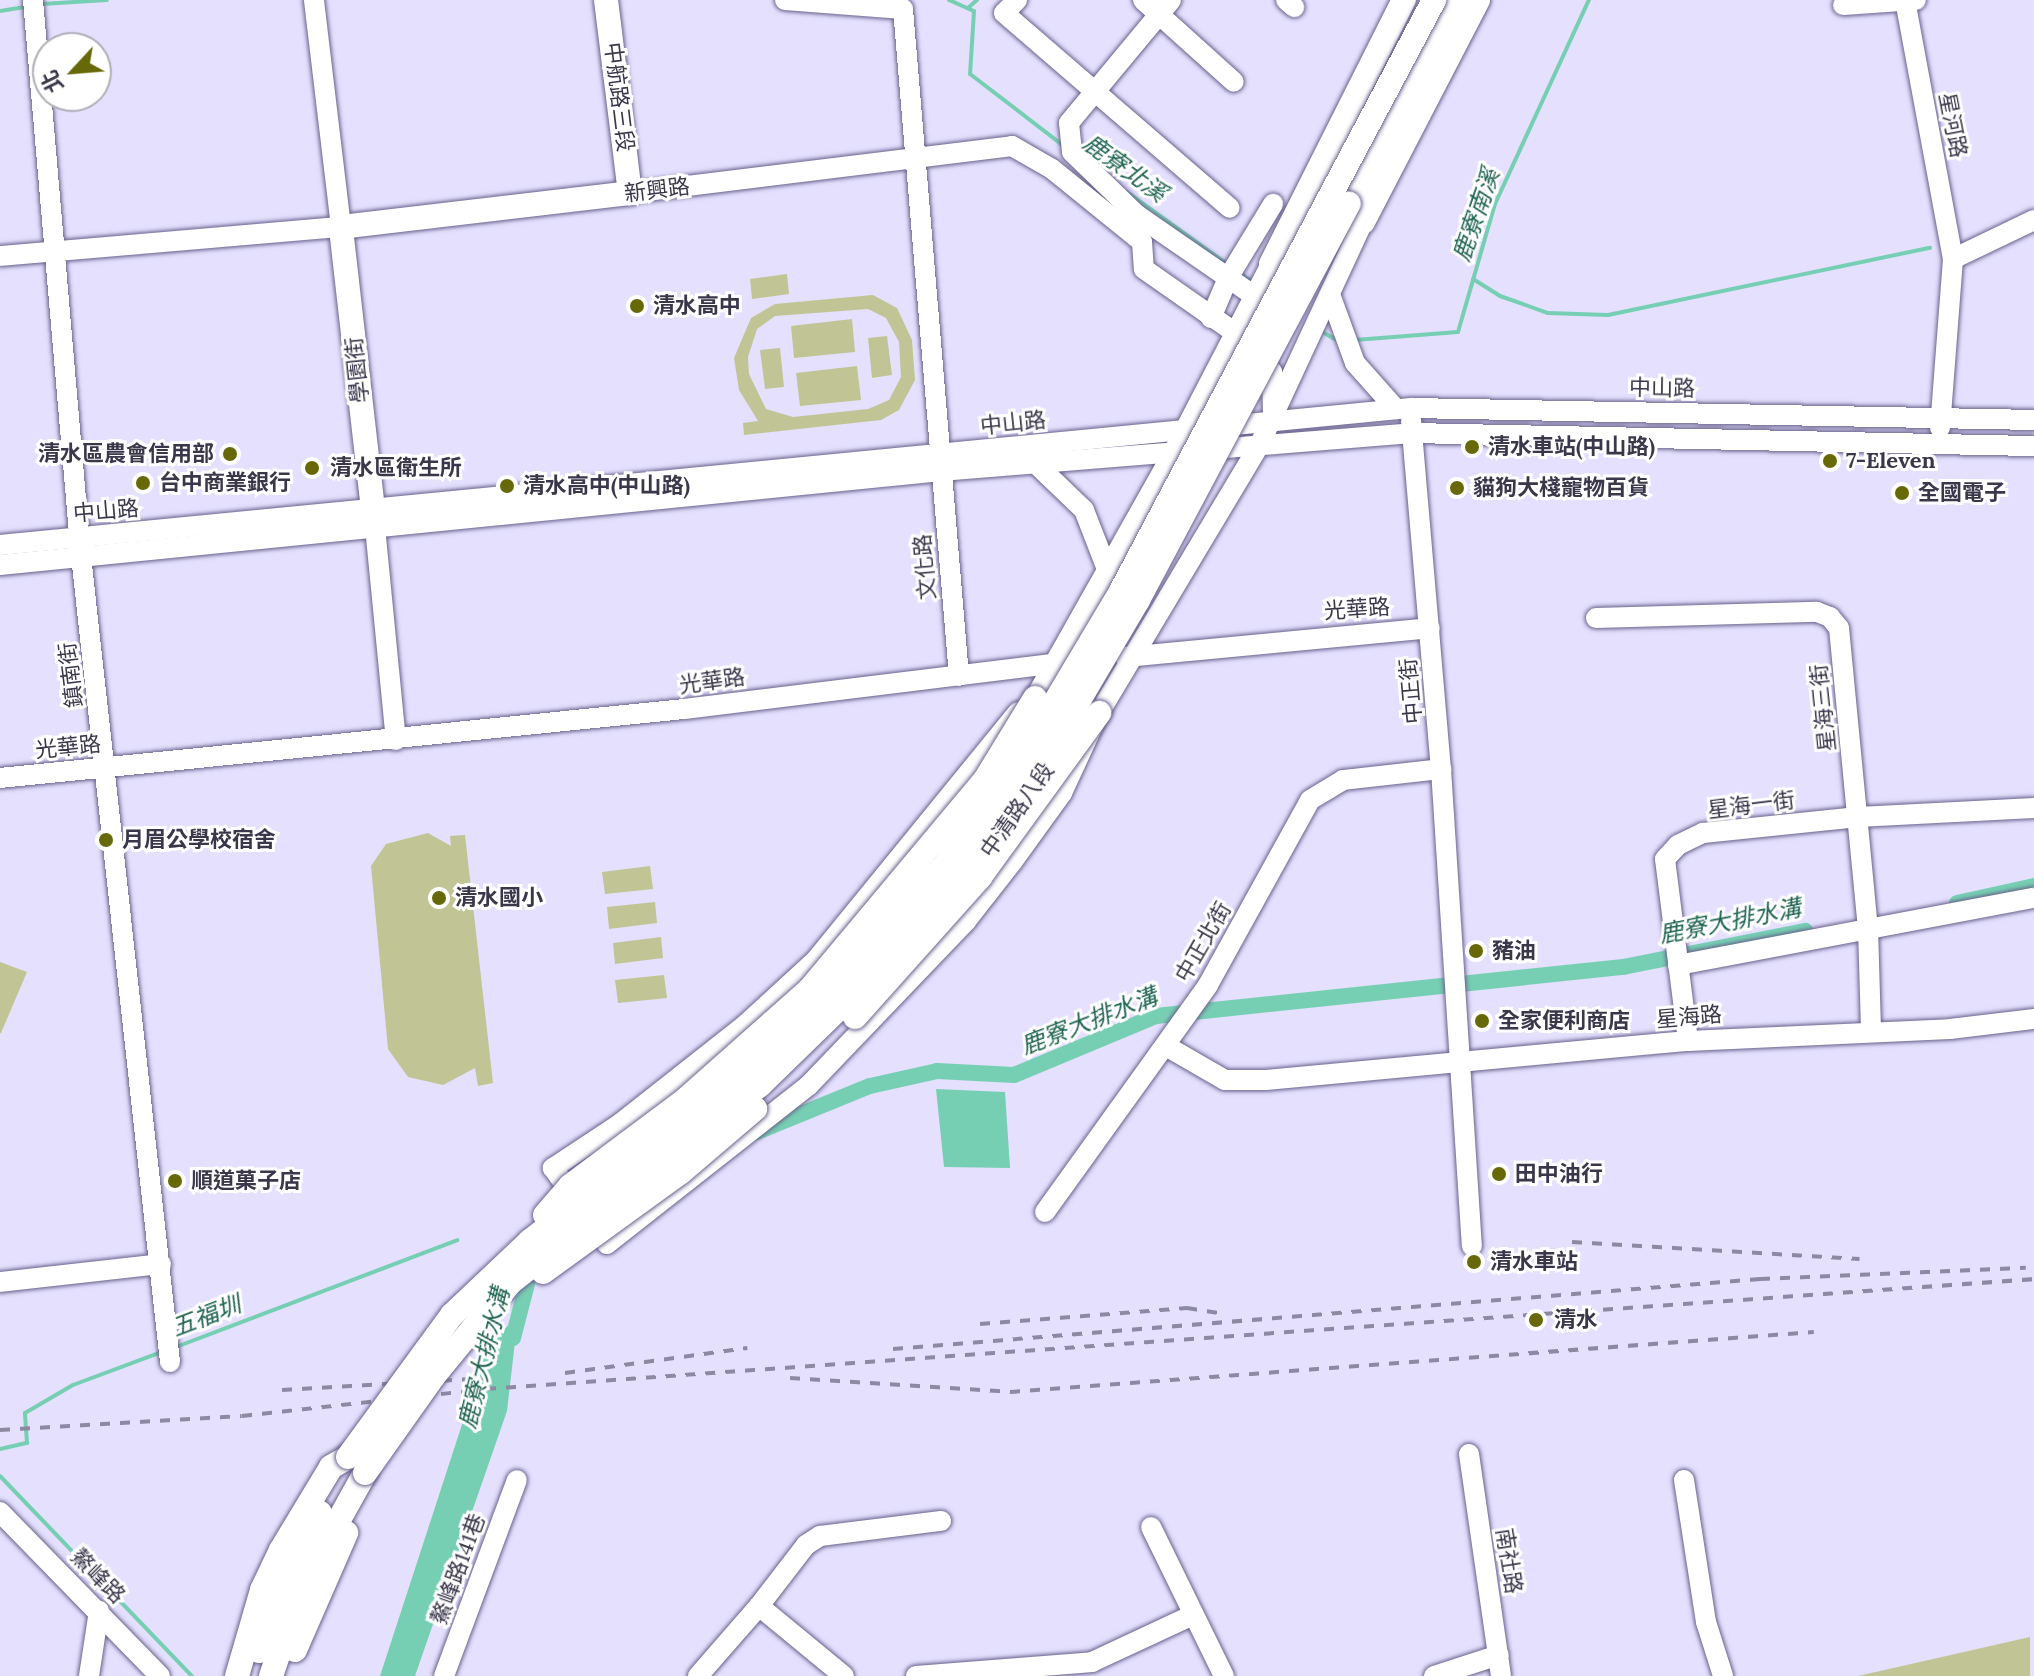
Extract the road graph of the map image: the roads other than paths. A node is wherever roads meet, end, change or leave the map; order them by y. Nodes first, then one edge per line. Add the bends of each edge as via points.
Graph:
1 (314, 0) edge
2 (606, 0) edge
3 (785, 0) edge
4 (1017, 0) edge
5 (1404, 0) edge
6 (1434, 0) edge
7 (1455, 0) edge
8 (1478, 0) edge
9 (1909, 1) edge
10 (1158, 5) edge
11 (1843, 5) dead end
12 (34, 8) edge
13 (1234, 82) dead end
14 (1093, 92) junction
15 (913, 159) junction
16 (630, 193) junction
17 (1273, 204) dead end
18 (1230, 208) dead end
19 (2034, 220) edge
20 (1363, 222) joint
21 (341, 227) junction
22 (56, 249) junction
23 (0, 256) edge
24 (1953, 259) junction
25 (1271, 264) joint
26 (1228, 278) junction
27 (1253, 295) junction
28 (1331, 297) junction
29 (1211, 318) junction
30 (1236, 336) junction
31 (1404, 409) junction
32 (1939, 418) junction
33 (1273, 420) junction
34 (2034, 420) edge
35 (1185, 427) junction
36 (1411, 433) junction
37 (1942, 444) junction
38 (1259, 446) junction
39 (2034, 446) edge
40 (1174, 451) junction
41 (943, 462) junction
42 (1034, 462) junction
43 (374, 516) junction
44 (0, 545) edge
45 (81, 546) junction
46 (0, 565) edge
47 (1108, 572) junction
48 (1596, 618) dead end
49 (1430, 628) junction
50 (1134, 656) junction
51 (1052, 662) junction
52 (959, 676) junction
53 (1036, 697) junction
54 (1099, 713) junction
55 (396, 740) junction
56 (106, 767) junction
57 (1441, 769) junction
58 (0, 778) edge
59 (2034, 808) edge
60 (1858, 817) junction
61 (2034, 898) edge
62 (1868, 928) junction
63 (1678, 965) junction
64 (2034, 1019) edge
65 (1871, 1031) junction
66 (1688, 1041) junction
67 (1166, 1046) junction
68 (1461, 1065) junction
69 (1045, 1212) dead end
70 (1472, 1246) dead end
71 (161, 1264) junction
72 (502, 1266) junction
73 (0, 1282) edge
74 (497, 1300) junction
75 (169, 1354) dead end
76 (1469, 1454) dead end
77 (356, 1465) junction
78 (517, 1480) dead end
79 (1684, 1480) dead end
80 (0, 1512) edge
81 (941, 1521) dead end
82 (1151, 1527) dead end
83 (759, 1606) junction
84 (99, 1611) junction
85 (1193, 1615) junction
86 (1500, 1666) edge
87 (89, 1676) edge
88 (160, 1676) edge
89 (237, 1676) edge
90 (250, 1676) edge
91 (271, 1676) edge
92 (287, 1676) edge
93 (444, 1676) edge
94 (698, 1676) edge
95 (844, 1676) edge
96 (916, 1676) edge
97 (1224, 1676) edge
98 (1434, 1676) edge
99 (1723, 1676) edge

1 - 21 street, 學園街
2 - 16 main road, 中航路三段
3 - 15 street, 文化路 via 903,9
4 - 14 street via 1004,13
5 - 25 main road
6 - 72 main road, bridge via 1121,591 1046,717 945,865 822,1002 728,1086
7 - 74 main road, bridge via 1138,600 1068,719 957,878 876,972 760,1085 573,1229
8 - 20 main road
9 - 11 street
9 - 24 street, 星河路
10 - 13 street
10 - 14 street
12 - 22 street, 鎮南街
14 - 18 street
14 - 26 street via 1069,123 1072,152 1137,215
15 - 16 street, 新興路
15 - 29 street, 新興路 via 1012,146 1052,169 1142,242 1144,269
15 - 41 street, 文化路
16 - 21 main road, 新興路
17 - 26 street
19 - 24 street
20 - 28 street, 中清路八段
21 - 22 street, 新興路
21 - 43 main road, 學園街
22 - 23 street, 新興路
22 - 45 street, 鎮南街
24 - 32 street, 星河路
25 - 27 street
26 - 27 street
26 - 29 street
27 - 30 street
28 - 31 street via 1355,363
28 - 33 street, 中清路八段
29 - 30 street, 新興路
30 - 33 street, 新興路 via 1272,372
30 - 35 street
31 - 32 street, 中山路
31 - 33 street, 中山路
31 - 36 street, 中正街
32 - 34 street, 中山路
32 - 37 street, 星河路
33 - 35 street, 中山路
33 - 38 street, 中清路八段
35 - 40 street
35 - 41 street, 中山路
36 - 37 street, 中山路
36 - 38 street, 中山路
36 - 49 street, 中正街
37 - 39 street, 中山路
38 - 40 street, 中山路
38 - 50 street, 中清路八段
40 - 42 street, 中山路
40 - 47 street
41 - 42 street, 中山路
41 - 43 street, 中山路
41 - 52 street, 文化路
42 - 47 street via 1084,510
43 - 45 street, 中山路 via 294,520
43 - 55 street, 學園街
44 - 45 street, 中山路
45 - 46 street, 中山路
45 - 56 street, 鎮南街
47 - 51 street
48 - 60 street, 星海三街 via 1817,612 1830,617 1839,628
49 - 50 street, 光華路
49 - 57 street, 中正街
50 - 51 street, 光華路
50 - 54 street, 中清路八段
51 - 52 street, 光華路
51 - 53 street
52 - 55 street, 光華路
53 - 54 street, 中清路八段 via 1013,716 816,960 621,1123 553,1168 607,1244 791,1100 869,1027 1013,861 1062,793
53 - 72 main road, bridge via 985,780 810,989 685,1100 570,1186
54 - 74 main road, bridge via 980,877 851,1021 680,1173
55 - 56 street, 光華路
56 - 58 street, 光華路
56 - 71 street, 鎮南街
57 - 67 street, 中正北街 via 1343,780 1310,800 1208,985
57 - 68 street, 中正街
59 - 60 street, 星海一街
60 - 62 street, 星海三街
60 - 63 street, 星海一街 via 1703,833 1678,845 1665,859
61 - 62 street
62 - 63 street
62 - 65 street, 星海三街
63 - 66 street, 星海一街
64 - 65 street, 星海路
65 - 66 street, 星海路
66 - 68 street, 星海路
67 - 68 street, 星海路 via 1225,1080
67 - 69 street, 中正北街
68 - 70 street, 中正街
71 - 73 street
71 - 75 street, 鎮南街
72 - 77 main road, bridge via 413,1363
74 - 77 main road, bridge
76 - 86 street, 南社路
77 - 89 main road via 331,1467 281,1550 262,1590
77 - 90 main road via 291,1569
77 - 91 main road via 301,1588
77 - 92 main road via 343,1543
78 - 93 street, 鰲峰路141巷
79 - 99 street via 1706,1622
80 - 84 street, 鰲峰路
81 - 83 street via 820,1536 806,1545
82 - 85 street
83 - 94 street
83 - 95 street
84 - 87 street
84 - 88 street, 鰲峰路
85 - 96 street via 1092,1662
85 - 97 street
86 - 98 street

